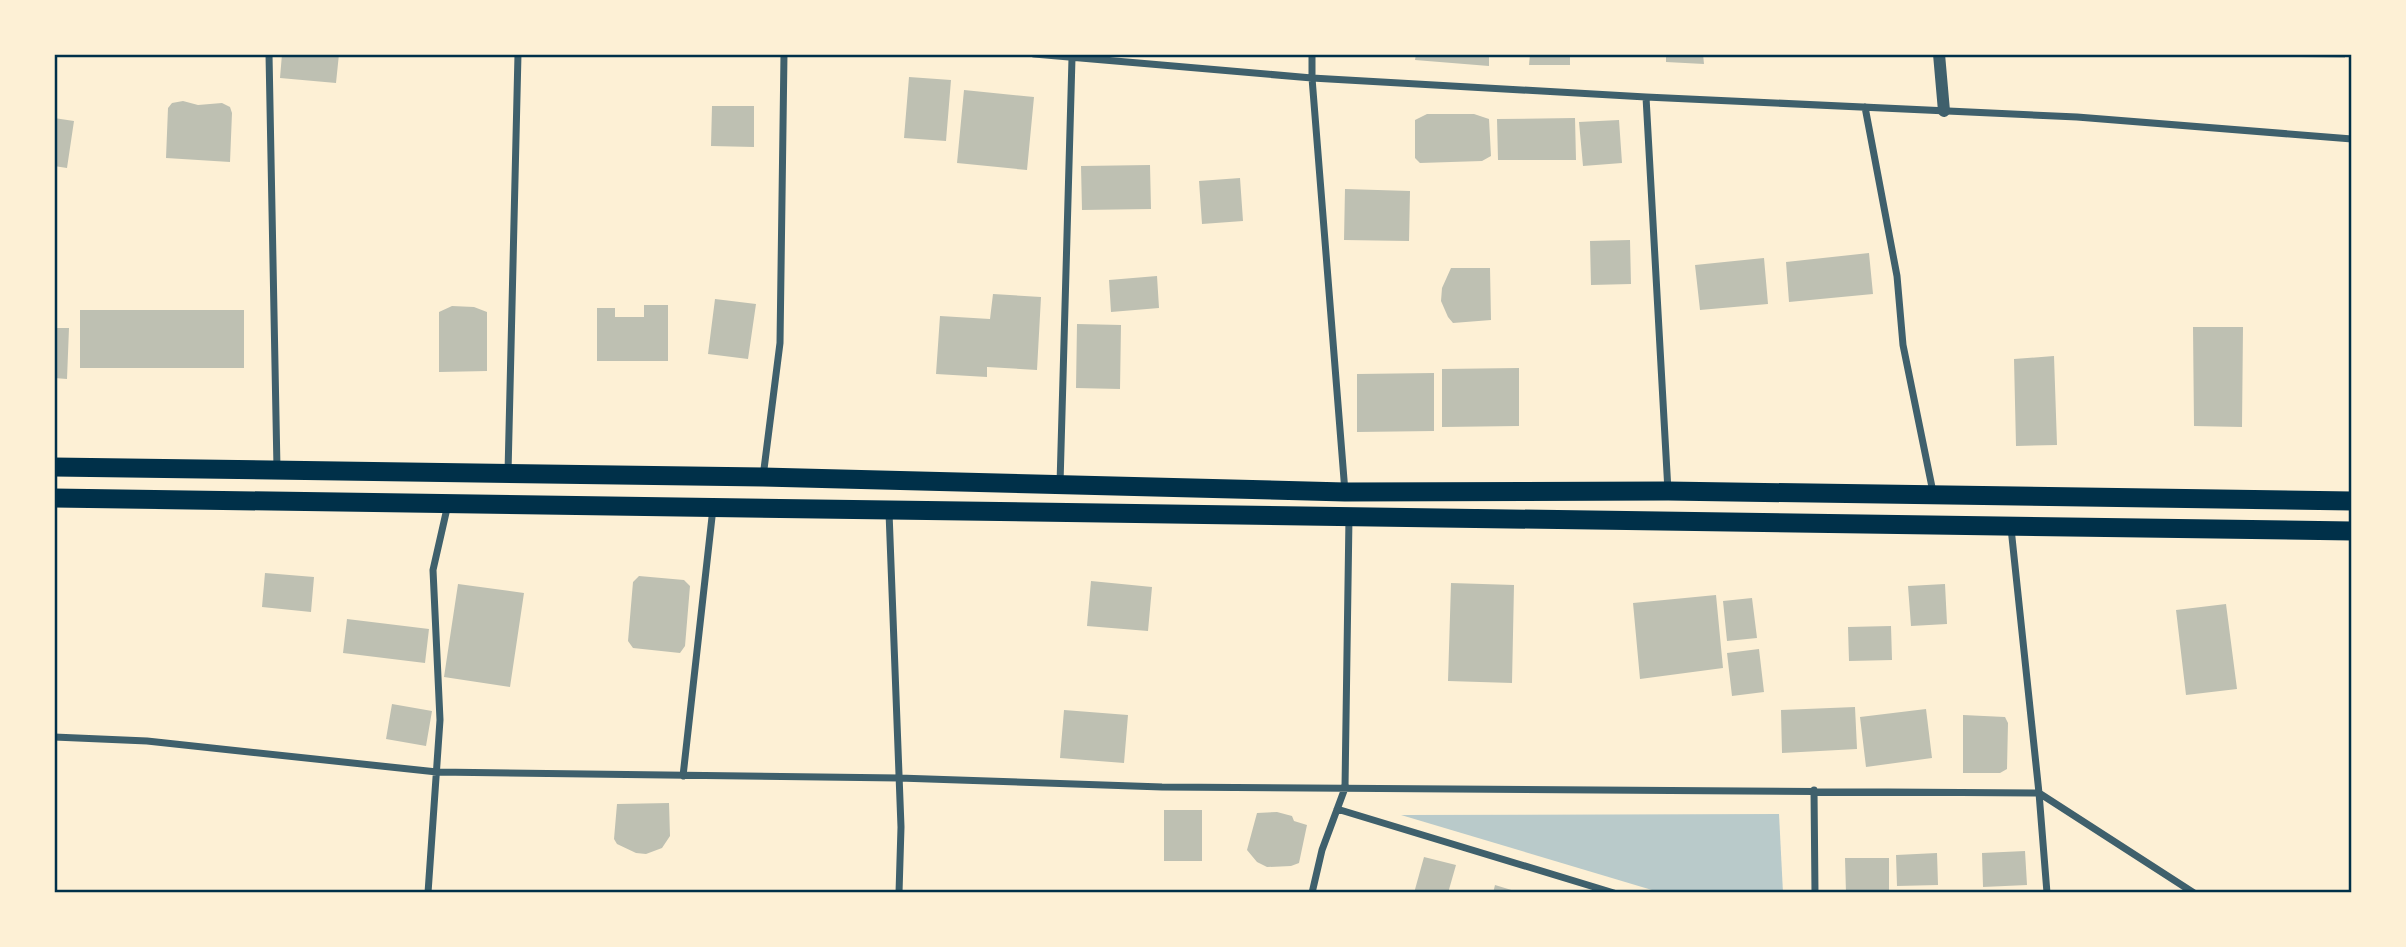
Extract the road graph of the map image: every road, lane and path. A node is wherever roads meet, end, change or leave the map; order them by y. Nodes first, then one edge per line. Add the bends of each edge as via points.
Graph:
1 (269, 54) edge
2 (518, 54) edge
3 (784, 54) edge
4 (1034, 54) edge
5 (1312, 54) edge
6 (1939, 54) edge
7 (1072, 58) junction
8 (1312, 78) junction
9 (1646, 97) junction
10 (1865, 107) junction
11 (1944, 111) junction
12 (2352, 139) edge
13 (54, 467) edge
14 (277, 470) junction
15 (508, 473) junction
16 (763, 477) junction
17 (1060, 484) junction
18 (1668, 491) junction
19 (1345, 492) junction
20 (1933, 495) junction
21 (54, 498) edge
22 (2352, 501) edge
23 (448, 504) junction
24 (713, 507) junction
25 (889, 510) junction
26 (1349, 516) junction
27 (2011, 526) junction
28 (2352, 531) edge
29 (54, 737) edge
30 (436, 772) junction
31 (683, 776) junction
32 (899, 778) junction
33 (1345, 788) junction
34 (1814, 790) junction
35 (2039, 793) junction
36 (1337, 809) junction
37 (428, 893) edge
38 (899, 893) edge
39 (1312, 893) edge
40 (1614, 893) edge
41 (1815, 893) edge
42 (2047, 893) edge
43 (2194, 893) edge

1 - 14 street
2 - 15 street
3 - 16 street via 780,343
4 - 7 street
5 - 8 street
6 - 11 street
7 - 8 street
7 - 17 street
8 - 9 street
8 - 19 street
9 - 10 street
9 - 18 street
10 - 11 street
10 - 20 street via 1897,276 1903,345
11 - 12 street
13 - 14 highway
14 - 15 highway
15 - 16 highway
16 - 17 highway
17 - 19 highway
18 - 19 highway
18 - 20 highway
20 - 22 highway
21 - 23 highway
23 - 24 highway
23 - 30 street via 433,570 440,720
24 - 25 highway
24 - 31 street
25 - 26 highway
25 - 32 street
26 - 27 highway
26 - 33 street
27 - 28 highway
27 - 35 street
29 - 30 street via 147,741
30 - 31 street
30 - 37 street
31 - 32 street
32 - 33 street
32 - 38 street
33 - 34 street
33 - 36 street
34 - 35 street
34 - 41 street
35 - 42 street
35 - 43 street
36 - 39 street
36 - 40 street

